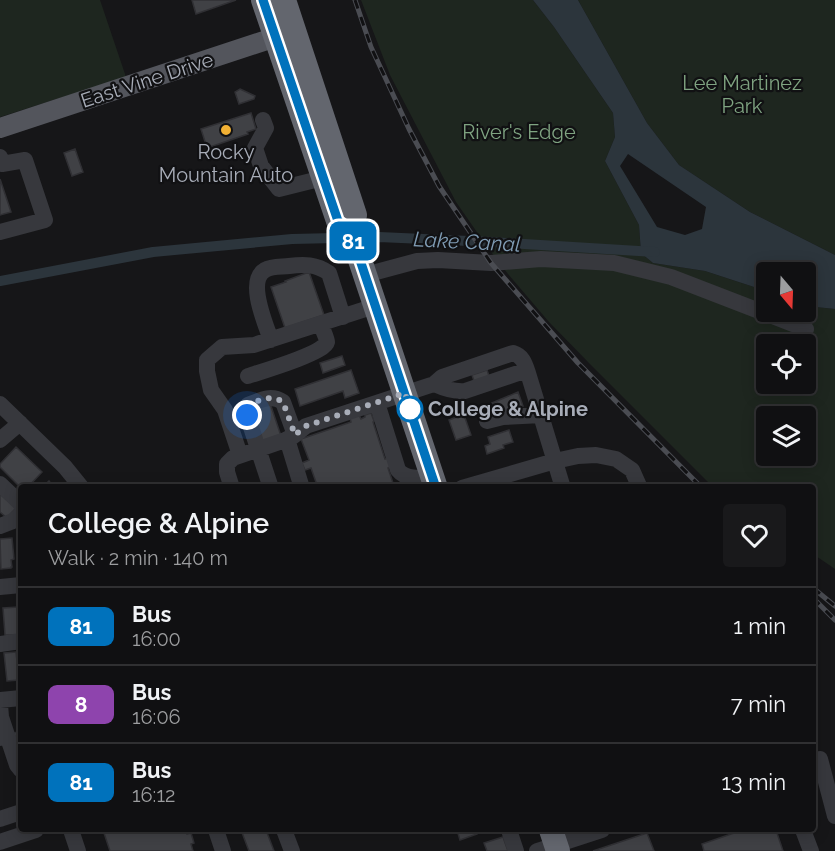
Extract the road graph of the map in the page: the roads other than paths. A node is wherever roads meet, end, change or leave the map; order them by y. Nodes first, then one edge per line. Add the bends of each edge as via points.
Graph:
1 (263, 0) edge
2 (284, 0) edge
3 (285, 34) junction
4 (263, 120) dead end
5 (0, 128) edge
6 (0, 157) edge
7 (323, 178) junction
8 (0, 232) edge
9 (353, 239) junction
10 (365, 275) junction
11 (375, 306) junction
12 (343, 317) junction
13 (321, 324) junction
14 (806, 329) dead end
15 (271, 340) junction
16 (248, 376) dead end
17 (405, 393) junction
18 (377, 403) junction
19 (0, 404) edge
20 (542, 415) junction
21 (487, 421) dead end
22 (20, 423) junction
23 (291, 437) junction
24 (0, 440) edge
25 (259, 448) junction
26 (240, 455) junction
27 (555, 461) junction
28 (434, 482) edge
29 (0, 484) edge
30 (79, 484) edge
31 (231, 484) edge
32 (271, 484) edge
33 (302, 484) edge
34 (476, 484) edge
35 (562, 484) edge
36 (638, 484) edge
37 (18, 501) edge
38 (18, 517) edge
39 (0, 526) edge
40 (18, 585) edge
41 (0, 587) edge
42 (18, 642) edge
43 (0, 644) edge
44 (18, 699) edge
45 (0, 702) edge
46 (3, 737) edge
47 (823, 758) edge
48 (18, 766) edge
49 (18, 813) edge
50 (835, 816) edge
51 (0, 819) edge
52 (30, 832) edge
53 (72, 832) edge
54 (217, 832) edge
55 (285, 832) edge
56 (510, 832) edge
57 (595, 832) edge
58 (804, 832) edge
59 (0, 842) edge
60 (550, 844) edge
61 (78, 851) edge
62 (223, 851) edge
63 (292, 851) edge
64 (516, 851) edge
65 (811, 851) edge

1 - 3 highway
2 - 3 highway
3 - 5 main road, East Vine Drive
3 - 7 highway
3 - 9 highway via 355,215
4 - 7 street via 266,128 255,148 261,166 279,189
6 - 8 street via 2,164 25,160 45,220
7 - 9 highway via 338,221
9 - 10 highway
10 - 11 highway
10 - 14 street via 417,261 541,259 614,263 671,277
11 - 12 street
11 - 17 highway
12 - 13 street
12 - 15 street via 329,273 324,269 304,264 268,268 258,283 258,301
13 - 15 street
13 - 16 street via 326,342 317,351
15 - 26 street via 222,347 207,360 211,390 225,410
17 - 18 street
17 - 20 street via 434,384 442,376 513,353 527,370
17 - 28 highway
18 - 23 street via 306,426
18 - 28 street via 398,470 407,477
19 - 22 street
20 - 21 street
20 - 27 street
22 - 24 street
22 - 30 street
23 - 25 street
23 - 25 street via 283,402 265,398 248,405 246,410
23 - 33 street
25 - 26 street
25 - 32 street
26 - 31 street via 227,464
27 - 34 street
27 - 35 street
27 - 36 street via 596,455 616,459 632,470
29 - 37 street
38 - 39 street
40 - 41 street
42 - 43 street
44 - 45 street
45 - 46 street
46 - 48 street
47 - 50 street
49 - 51 street
52 - 59 street
53 - 61 street
54 - 62 street
55 - 63 street
56 - 64 street
57 - 60 street
58 - 65 street

